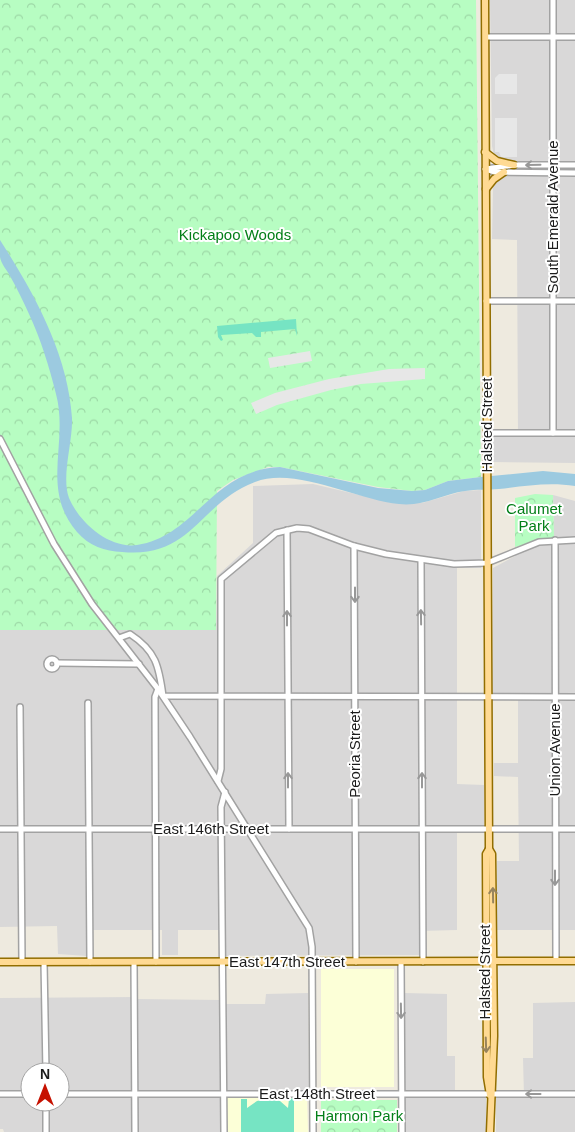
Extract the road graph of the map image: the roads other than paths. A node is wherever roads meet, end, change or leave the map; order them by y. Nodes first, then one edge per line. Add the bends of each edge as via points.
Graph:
1 (485, 0) edge
2 (552, 0) edge
3 (486, 37) junction
4 (553, 37) junction
5 (575, 37) edge
6 (485, 152) junction
7 (514, 165) junction
8 (553, 165) junction
9 (575, 165) edge
10 (486, 169) junction
11 (504, 172) junction
12 (553, 173) junction
13 (575, 173) edge
14 (486, 190) junction
15 (486, 301) junction
16 (553, 302) junction
17 (575, 302) edge
18 (487, 433) junction
19 (553, 433) junction
20 (575, 433) edge
21 (0, 440) edge
22 (287, 530) junction
23 (555, 540) junction
24 (575, 540) edge
25 (354, 546) junction
26 (421, 561) junction
27 (488, 563) junction
28 (119, 638) junction
29 (57, 663) dead end
30 (139, 664) junction
31 (158, 690) junction
32 (163, 696) junction
33 (221, 697) junction
34 (288, 697) junction
35 (355, 697) junction
36 (422, 697) junction
37 (488, 697) junction
38 (555, 697) junction
39 (575, 697) edge
40 (88, 703) dead end
41 (20, 707) dead end
42 (218, 780) junction
43 (226, 792) junction
44 (422, 828) junction
45 (0, 829) edge
46 (21, 829) junction
47 (89, 829) junction
48 (155, 829) junction
49 (221, 829) junction
50 (249, 829) junction
51 (289, 829) junction
52 (355, 829) junction
53 (489, 829) junction
54 (555, 829) junction
55 (575, 829) edge
56 (489, 849) junction
57 (556, 961) junction
58 (575, 961) edge
59 (0, 962) edge
60 (22, 962) junction
61 (44, 962) junction
62 (90, 962) junction
63 (134, 962) junction
64 (156, 962) junction
65 (222, 962) junction
66 (312, 962) junction
67 (356, 962) junction
68 (401, 962) junction
69 (423, 962) junction
70 (485, 962) junction
71 (493, 962) junction
72 (46, 1062) edge
73 (0, 1094) edge
74 (20, 1094) edge
75 (70, 1094) edge
76 (224, 1094) junction
77 (313, 1094) junction
78 (402, 1094) junction
79 (490, 1094) junction
80 (575, 1094) edge
81 (135, 1095) junction
82 (46, 1112) edge
83 (46, 1132) edge
84 (135, 1132) edge
85 (224, 1132) edge
86 (313, 1132) edge
87 (402, 1132) edge
88 (490, 1132) edge

1 - 3 main road, Halsted Street
2 - 4 street, South Emerald Avenue
3 - 4 street
3 - 6 main road, Halsted Street
4 - 5 street
4 - 8 street, South Emerald Avenue
6 - 7 main road via 497,161
6 - 10 main road, Halsted Street
8 -> 7 street
7 - 10 street
8 - 9 street
8 - 12 street, South Emerald Avenue
10 - 11 street
10 - 14 main road, Halsted Street
11 - 12 street
11 - 14 main road
12 - 13 street
12 - 16 street, South Emerald Avenue
14 - 15 main road, Halsted Street
15 - 16 street
15 - 18 main road, Halsted Street
16 - 17 street
16 - 19 street, South Emerald Avenue
18 - 19 street
18 - 27 main road, Halsted Street
19 - 20 street
21 - 28 street via 54,544 92,604
22 - 25 street via 309,529
22 - 33 street via 266,540 220,579
34 -> 22 street
23 - 24 street
23 - 27 street via 539,542
23 - 38 street, Union Avenue
25 - 26 street
25 -> 35 street, Peoria Street
26 - 27 street
36 -> 26 street
27 - 37 main road, Halsted Street
28 - 30 street
28 - 32 street via 130,634 146,644 160,677
29 - 30 street
30 - 31 street
31 - 32 street
31 - 48 street via 155,697
32 - 33 street
32 - 42 street
33 - 34 street
33 - 42 street via 222,769
34 - 35 street
51 -> 34 street
35 - 36 street
35 - 52 street, Peoria Street
36 - 37 street
44 -> 36 street
37 - 38 street
37 - 53 main road, Halsted Street
38 - 39 street
38 - 54 street, Union Avenue
40 - 47 street
41 - 46 street
42 - 43 street
43 - 49 street via 221,807
43 - 50 street
44 - 52 street, East 146th Street
44 - 53 street, East 146th Street
44 - 69 street
45 - 46 street, East 146th Street
46 - 47 street, East 146th Street
46 - 60 street
47 - 48 street, East 146th Street
47 - 62 street
48 - 49 street, East 146th Street
48 - 64 street
49 - 50 street, East 146th Street
49 - 65 street
50 - 51 street, East 146th Street
50 - 66 street via 309,928
51 - 52 street, East 146th Street
52 - 67 street, Peoria Street
53 - 54 street, East 146th Street
53 - 56 main road, Halsted Street
54 - 55 street, East 146th Street
54 -> 57 street, Union Avenue
56 - 70 main road, Halsted Street via 486,858
71 -> 56 main road, Halsted Street via 492,857
57 - 58 main road, East 147th Street
57 - 71 main road, East 147th Street
59 - 60 main road, East 147th Street
60 - 61 main road, East 147th Street
61 - 62 main road, East 147th Street
61 - 72 street
62 - 63 main road, East 147th Street
63 - 64 main road, East 147th Street
63 - 81 street
64 - 65 main road, East 147th Street
65 - 66 main road, East 147th Street
65 - 76 street
66 - 67 main road, East 147th Street
66 - 77 street
67 - 68 main road, East 147th Street
68 - 69 main road, East 147th Street
68 -> 78 street
69 - 70 main road, East 147th Street
70 - 71 main road, East 147th Street
70 -> 79 main road, Halsted Street
71 - 79 main road, Halsted Street via 493,1087
73 - 74 street
75 - 81 street, East 148th Street
76 - 77 street, East 148th Street
76 - 81 street, East 148th Street
76 - 85 street
77 - 78 street, East 148th Street
77 - 86 street
78 - 79 street, East 148th Street
78 - 87 street
80 -> 79 street, East 148th Street
79 - 88 main road, Halsted Street
81 - 84 street
82 - 83 street

